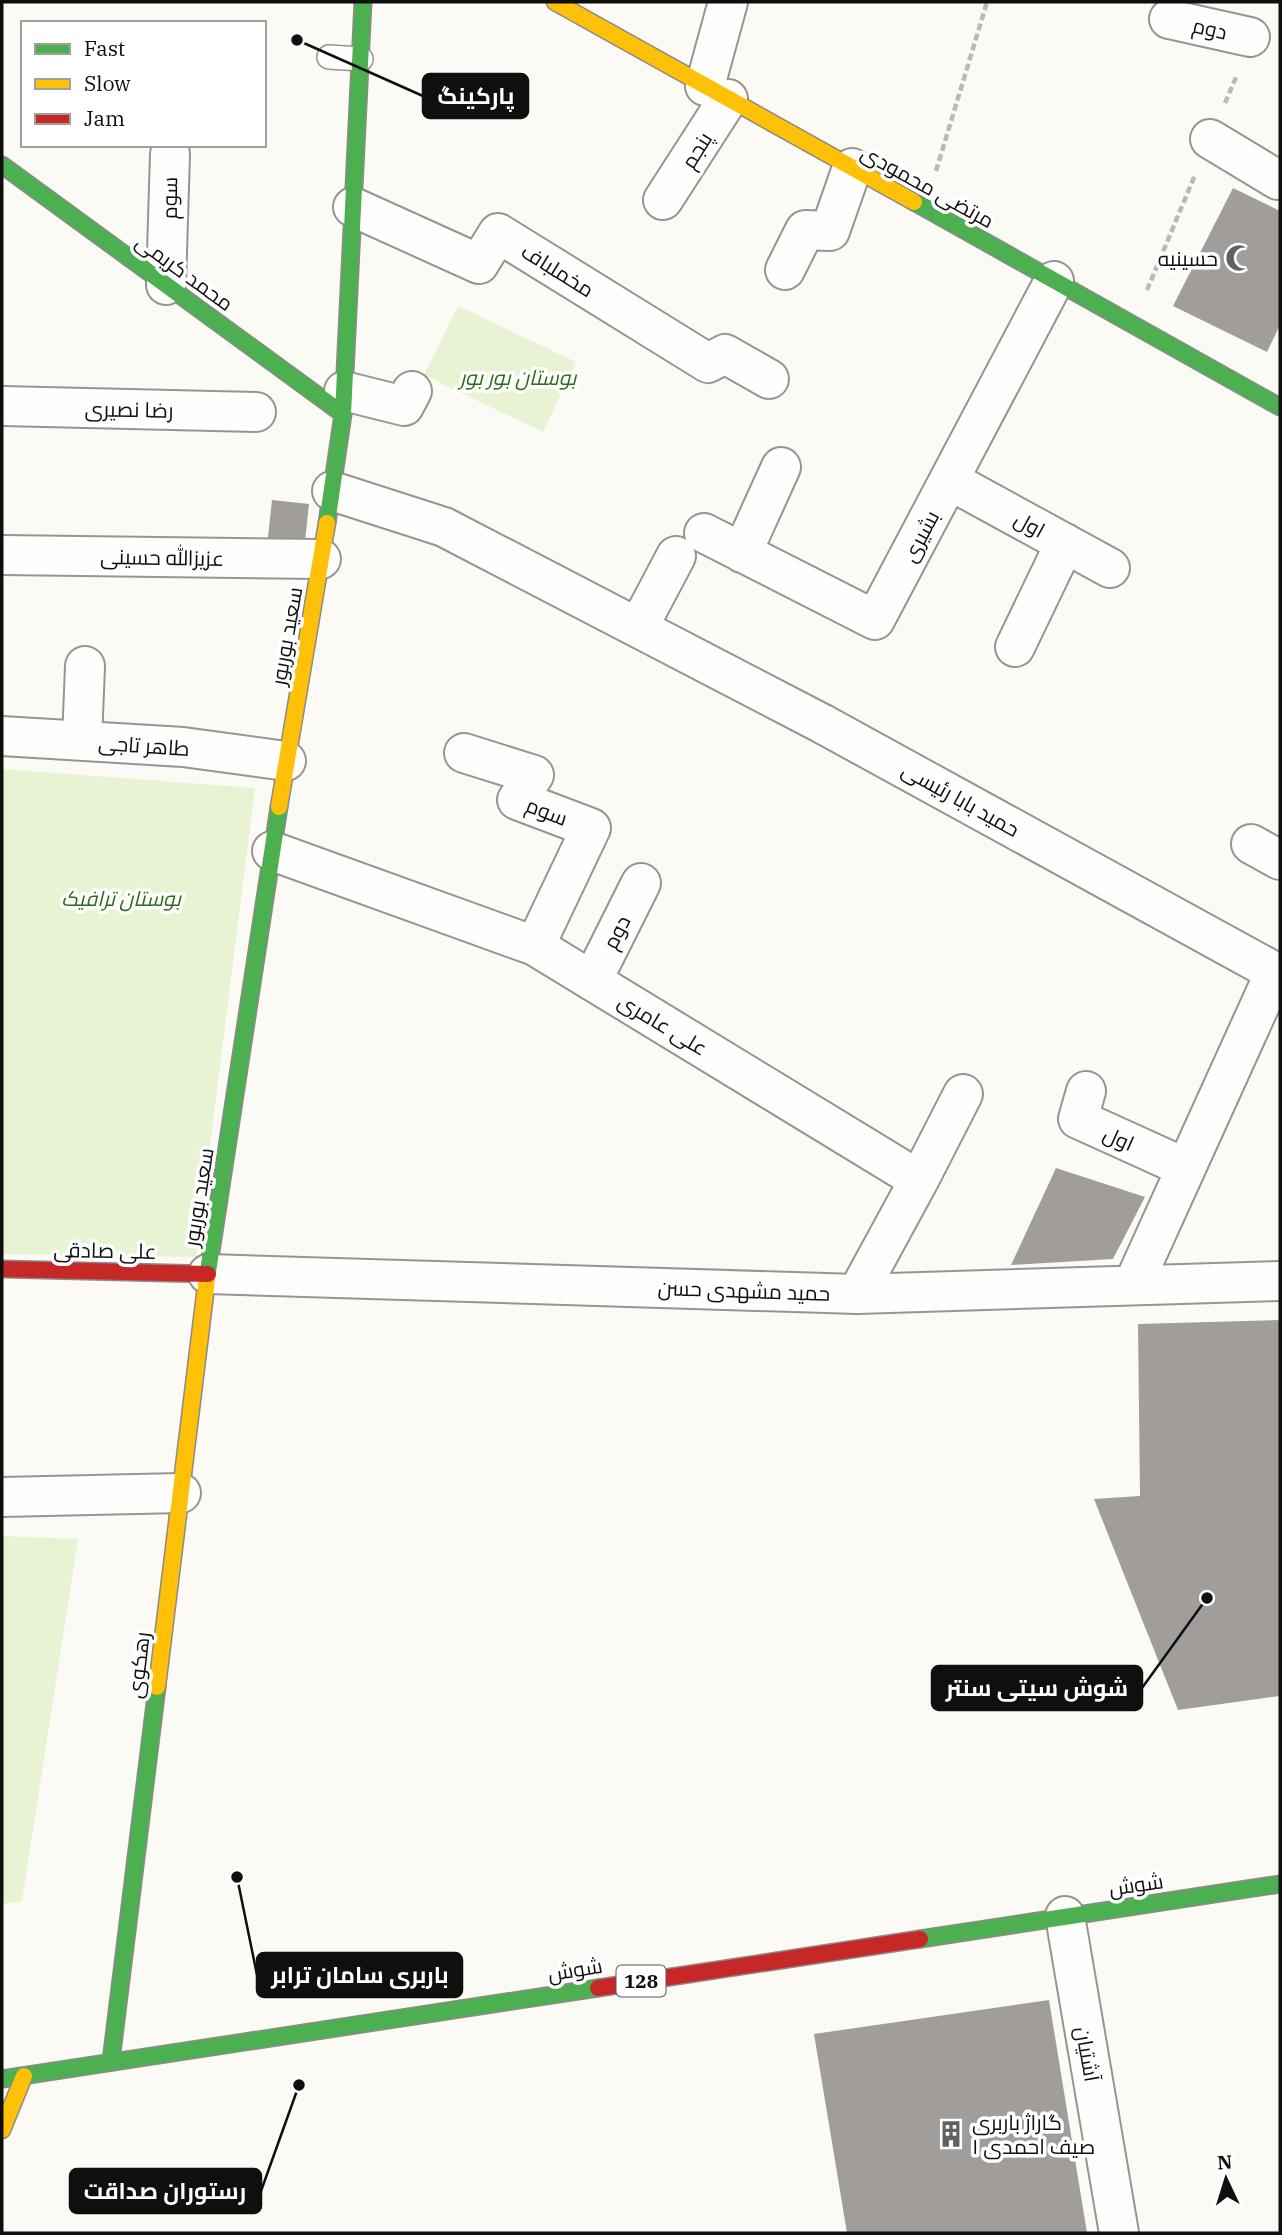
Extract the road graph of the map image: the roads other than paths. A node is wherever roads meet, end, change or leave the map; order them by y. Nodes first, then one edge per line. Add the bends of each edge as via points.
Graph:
1 (363, 2) edge
2 (555, 2) edge
3 (728, 2) edge
4 (1169, 19) dead end
5 (1250, 37) dead end
6 (329, 57) dead end
7 (360, 59) junction
8 (717, 93) junction
9 (1210, 139) dead end
10 (170, 154) dead end
11 (2, 164) edge
12 (852, 168) junction
13 (1278, 180) dead end
14 (663, 200) dead end
15 (353, 208) junction
16 (785, 270) dead end
17 (1054, 281) junction
18 (166, 285) junction
19 (769, 379) dead end
20 (412, 391) dead end
21 (344, 402) junction
22 (2, 407) edge
23 (1280, 407) edge
24 (256, 412) dead end
25 (781, 467) dead end
26 (949, 480) junction
27 (332, 491) junction
28 (1065, 543) junction
29 (742, 552) junction
30 (2, 555) edge
31 (321, 559) junction
32 (1110, 568) dead end
33 (639, 626) junction
34 (1015, 647) dead end
35 (85, 666) dead end
36 (2, 736) edge
37 (82, 741) junction
38 (464, 753) dead end
39 (286, 761) junction
40 (272, 851) junction
41 (641, 883) dead end
42 (535, 946) junction
43 (1277, 965) edge
44 (592, 981) junction
45 (1086, 1091) dead end
46 (963, 1094) dead end
47 (1186, 1168) junction
48 (919, 1180) junction
49 (2, 1269) edge
50 (208, 1274) junction
51 (1280, 1281) edge
52 (1133, 1285) junction
53 (857, 1294) junction
54 (181, 1493) junction
55 (2, 1497) edge
56 (1280, 1885) edge
57 (1065, 1916) junction
58 (111, 2061) junction
59 (24, 2076) junction
60 (2, 2079) edge
61 (2, 2130) edge
62 (1119, 2233) edge

1 - 7 street, سعید بوربور
2 - 8 street, مرتضی محمودی
3 - 8 street, پنجم
4 - 5 street, دوم
6 - 7 lane
7 - 15 street, سعید بوربور
8 - 12 street, مرتضی محمودی
8 - 14 street, پنجم
9 - 13 street
10 - 18 street, سوم
11 - 18 street, محمد کریمی
12 - 16 street via 830,231 806,230
12 - 17 street, مرتضی محمودی
15 - 19 street, مخملباف via 479,264 498,233 708,363 725,354
15 - 21 street, سعید بوربور
17 - 23 street, مرتضی محمودی
17 - 26 street, بشیری
18 - 21 street, محمد کریمی
20 - 21 street via 404,406
21 - 27 street, سعید بوربور
22 - 24 street, رضا نصیری
25 - 29 street
26 - 28 street, اول
26 - 29 street, بشیری via 875,620
27 - 31 street, سعید بوربور
27 - 33 street, حمید بابا رئیسی via 444,527
28 - 32 street, اول
28 - 34 street
29 - 33 street, بشیری via 690,544
30 - 31 street, عزیزالله حسینی
31 - 39 street, سعید بوربور
33 - 43 street, حمید بابا رئیسی
35 - 37 street
36 - 37 street, طاهر تاجی
37 - 39 street, طاهر تاجی via 183,747
38 - 42 street, سوم via 534,775 517,800 591,828
39 - 40 street, سعید بوربور
40 - 42 street, علی عامری
40 - 50 street, سعید بوربور
41 - 44 street, دوم
42 - 44 street, علی عامری
43 - 47 street, حمید بابا رئیسی
44 - 48 street, علی عامری
45 - 47 street, اول via 1078,1119
46 - 48 street
47 - 52 street, حمید بابا رئیسی
48 - 53 street
49 - 50 street, علی صادقی
50 - 53 street, حمید مشهدی حسن
50 - 54 street, رهکوی
51 - 52 street, حمید مشهدی حسن
52 - 53 street, حمید مشهدی حسن
54 - 55 street
54 - 58 street, رهکوی
56 - 57 street, شوش / 128
57 - 58 street, شوش / 128
57 - 62 street, آشتیان
58 - 59 street, شوش / 128
59 - 60 street, شوش / 128
59 - 61 street

